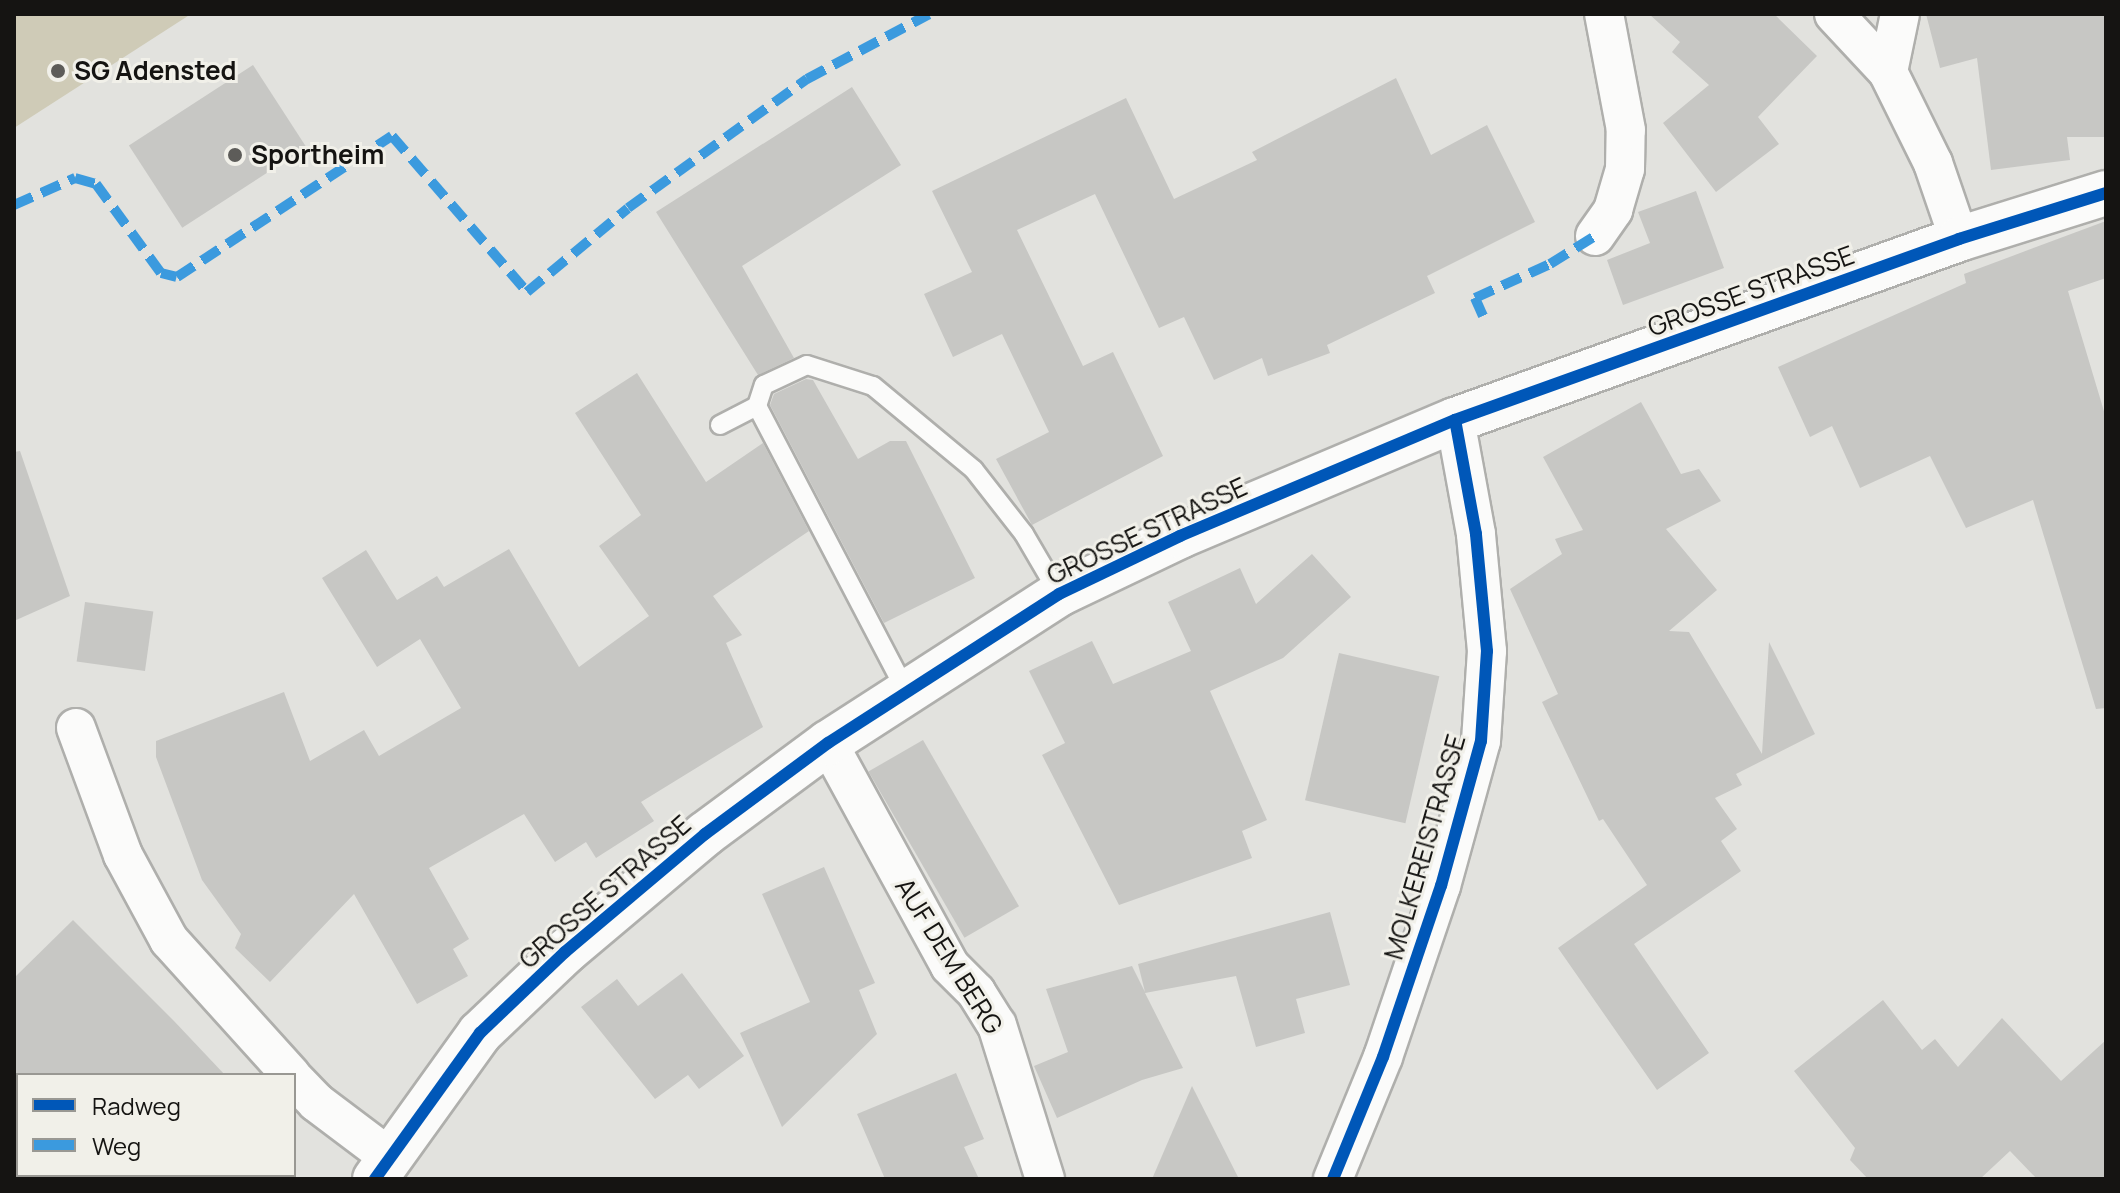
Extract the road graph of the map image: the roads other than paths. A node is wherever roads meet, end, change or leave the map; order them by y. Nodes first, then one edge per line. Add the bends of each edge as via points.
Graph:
1 (1604, 14) edge
2 (1834, 14) edge
3 (1900, 14) edge
4 (1888, 72) junction
5 (2106, 193) edge
6 (1595, 236) dead end
7 (1959, 239) junction
8 (757, 406) junction
9 (1455, 420) junction
10 (720, 425) dead end
11 (1059, 594) junction
12 (906, 691) junction
13 (76, 728) dead end
14 (828, 743) junction
15 (288, 1073) edge
16 (296, 1081) edge
17 (382, 1168) edge
18 (1045, 1179) edge
19 (1333, 1179) edge

1 - 6 street via 1626,130 1625,169 1613,210
2 - 4 street
3 - 4 street
4 - 7 street via 1933,163
5 - 7 main road, GROSSE STRASSE
7 - 9 main road, GROSSE STRASSE
8 - 10 lane
8 - 11 lane via 764,385 807,365 873,386 974,470 1024,534
8 - 12 lane
9 - 11 main road, GROSSE STRASSE via 1180,536
9 - 19 street, MOLKEREISTRASSE via 1476,534 1487,651 1481,741 1437,901
11 - 12 main road, GROSSE STRASSE
12 - 14 main road, GROSSE STRASSE
13 - 15 street via 123,855 169,940
14 - 17 main road, GROSSE STRASSE via 705,834 565,952 480,1033
14 - 18 street, AUF DEM BERG via 950,966 976,992 997,1025
16 - 17 street

